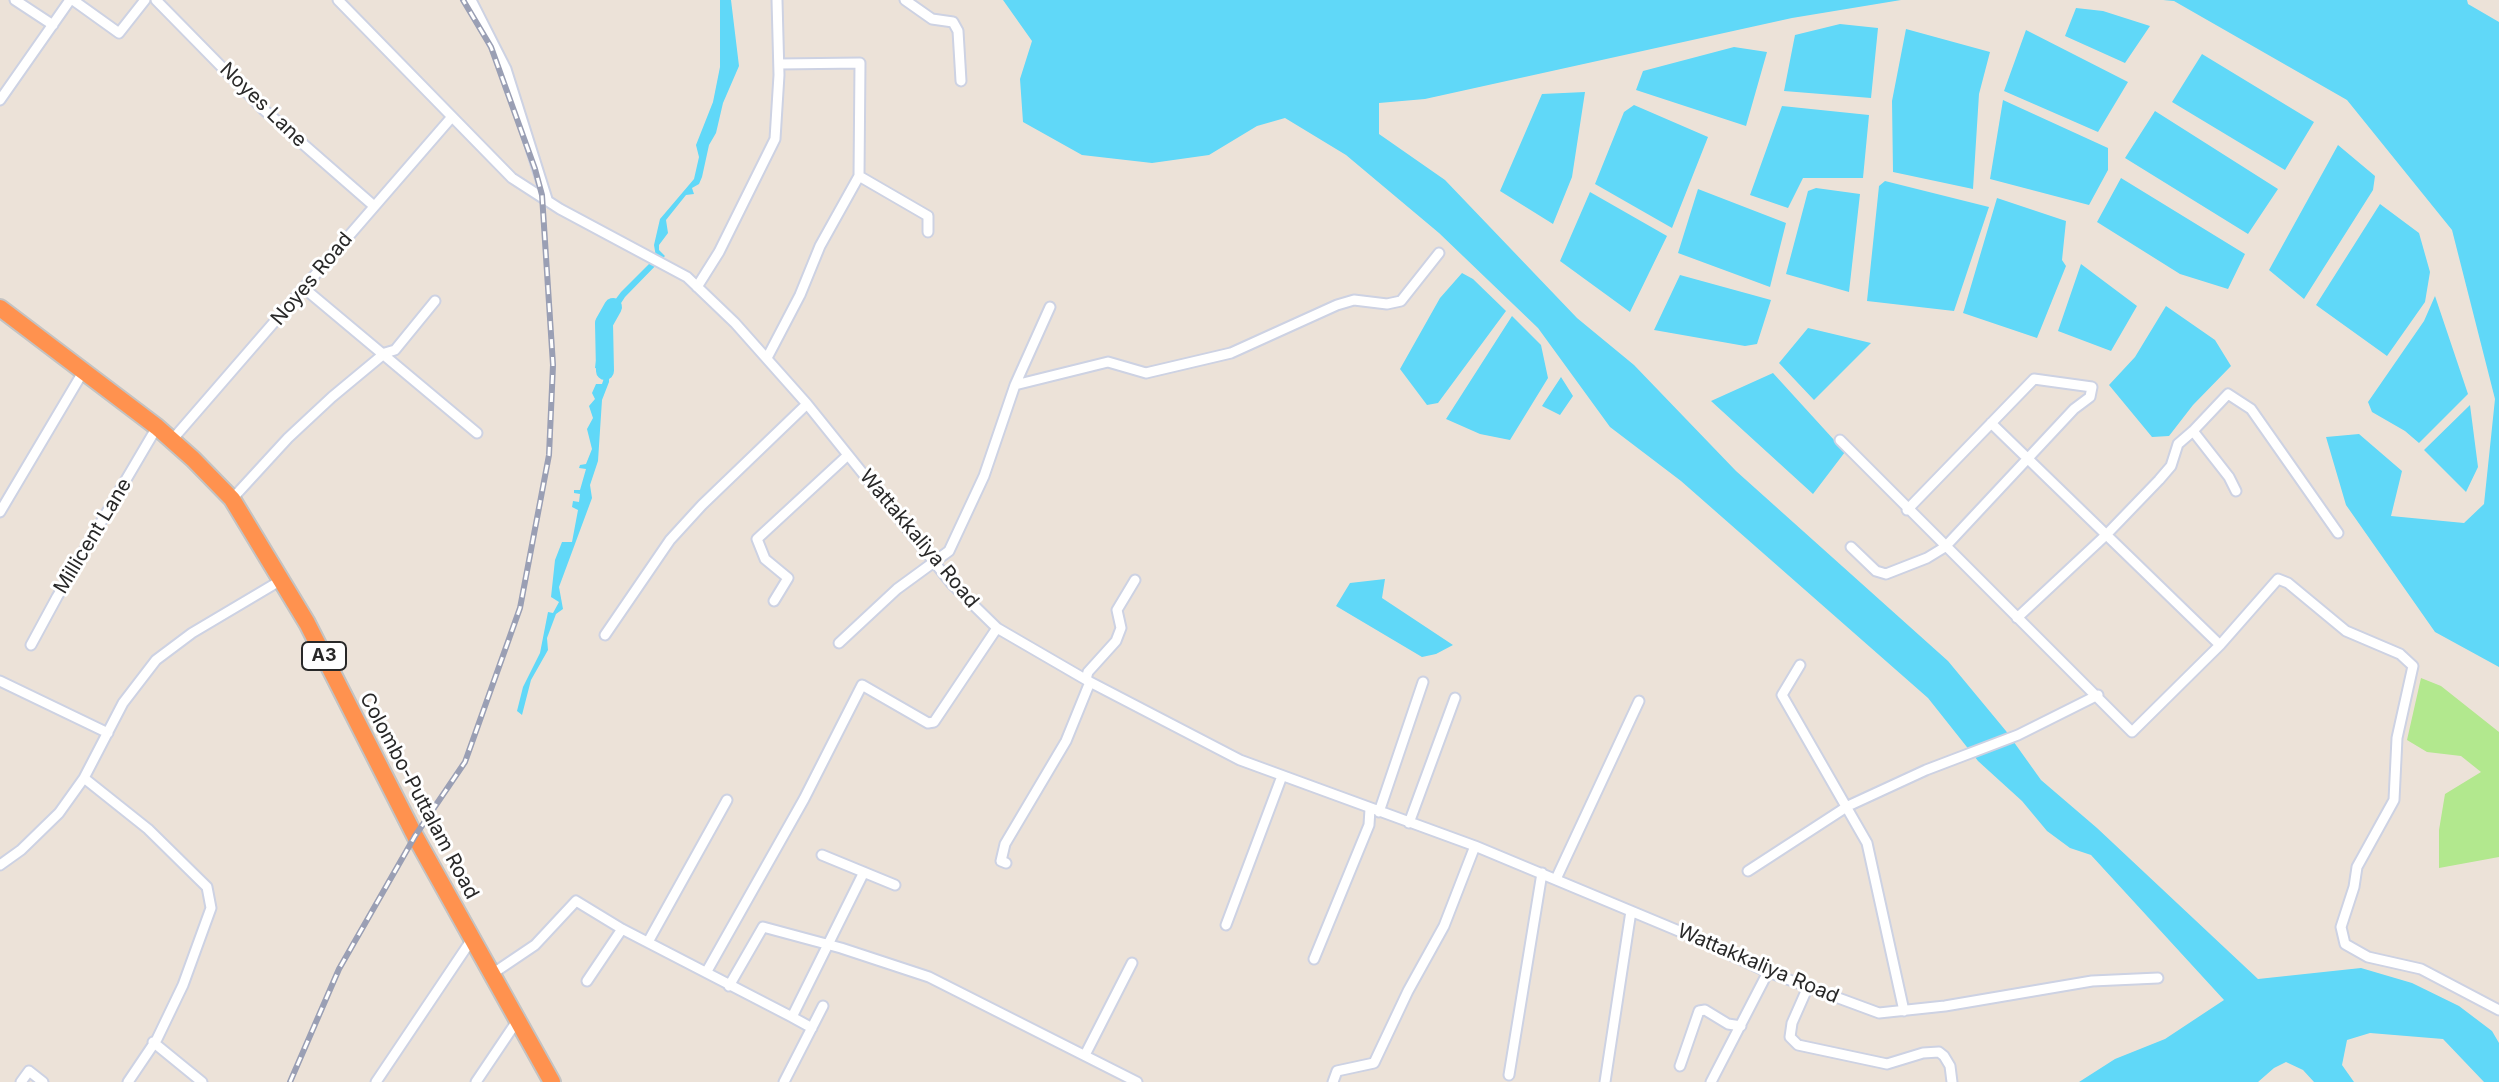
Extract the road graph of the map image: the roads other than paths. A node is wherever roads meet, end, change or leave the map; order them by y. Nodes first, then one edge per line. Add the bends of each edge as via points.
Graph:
1 (15, 0) edge
2 (72, 0) edge
3 (145, 0) edge
4 (156, 0) edge
5 (338, 0) edge
6 (471, 0) edge
7 (777, 0) edge
8 (905, 0) edge
9 (53, 25) junction
10 (779, 64) junction
11 (961, 81) dead end
12 (0, 100) edge
13 (451, 118) junction
14 (859, 176) junction
15 (547, 199) junction
16 (374, 206) junction
17 (928, 232) dead end
18 (1439, 253) dead end
19 (697, 287) junction
20 (305, 289) junction
21 (435, 301) dead end
22 (1050, 307) dead end
23 (0, 308) edge
24 (385, 353) junction
25 (767, 358) junction
26 (83, 372) junction
27 (1015, 385) junction
28 (807, 404) junction
29 (1991, 423) junction
30 (157, 427) junction
31 (2193, 431) junction
32 (477, 433) dead end
33 (172, 440) junction
34 (1840, 440) dead end
35 (848, 455) junction
36 (2029, 458) junction
37 (2236, 491) dead end
38 (232, 499) junction
39 (1907, 510) junction
40 (0, 512) edge
41 (2338, 533) dead end
42 (2106, 535) junction
43 (1851, 547) dead end
44 (1945, 547) junction
45 (934, 561) junction
46 (283, 579) junction
47 (1135, 580) dead end
48 (774, 601) dead end
49 (2017, 618) junction
50 (997, 628) junction
51 (605, 635) dead end
52 (839, 643) dead end
53 (31, 645) dead end
54 (2220, 645) junction
55 (1800, 665) dead end
56 (0, 681) edge
57 (1088, 681) junction
58 (1423, 682) dead end
59 (2098, 695) junction
60 (1455, 698) dead end
61 (1639, 701) dead end
62 (108, 733) junction
63 (1282, 776) junction
64 (84, 778) junction
65 (727, 800) dead end
66 (1848, 806) junction
67 (1374, 811) junction
68 (1409, 823) junction
69 (1475, 846) junction
70 (822, 855) dead end
71 (1006, 863) dead end
72 (0, 865) edge
73 (1748, 871) dead end
74 (864, 872) junction
75 (1542, 873) junction
76 (1556, 879) junction
77 (895, 885) dead end
78 (1631, 911) junction
79 (1226, 925) dead end
80 (622, 929) junction
81 (472, 939) junction
82 (648, 942) junction
83 (828, 945) junction
84 (1314, 959) dead end
85 (1132, 963) dead end
86 (707, 971) junction
87 (1768, 972) junction
88 (492, 974) junction
89 (2158, 978) dead end
90 (587, 981) dead end
91 (729, 986) junction
92 (1807, 989) junction
93 (823, 1006) dead end
94 (2499, 1010) edge
95 (1904, 1011) junction
96 (792, 1017) junction
97 (517, 1021) junction
98 (1741, 1026) junction
99 (812, 1028) junction
100 (153, 1042) junction
101 (1085, 1055) junction
102 (1680, 1066) dead end
103 (1509, 1075) dead end
104 (21, 1082) edge
105 (43, 1082) edge
106 (128, 1082) edge
107 (202, 1082) edge
108 (376, 1082) edge
109 (476, 1082) edge
110 (552, 1082) edge
111 (784, 1082) edge
112 (1137, 1082) edge
113 (1333, 1082) edge
114 (1605, 1082) edge
115 (1711, 1082) edge
116 (1952, 1082) edge

1 - 9 street
2 - 3 street via 119,33
2 - 9 street
4 - 16 street, Noyes Lane via 263,109
5 - 13 street, Wattakkaliya Road
6 - 15 street via 506,69
7 - 10 street
8 - 11 street via 932,19 953,22
9 - 12 street
10 - 14 street via 860,63
10 - 19 street via 775,139
13 - 15 street, Wattakkaliya Road via 512,178
13 - 16 street, Noyes Road
14 - 17 street via 928,216
14 - 25 street
15 - 19 street, Wattakkaliya Road
16 - 20 street, Noyes Road
18 - 27 street via 1401,301 1354,300 1231,353 1146,373 1108,362
19 - 25 street, Wattakkaliya Road
20 - 24 street
20 - 33 street, Noyes Road
21 - 24 street via 395,350
22 - 27 street
23 - 26 highway, Colombo-Puttalam Road / A3
24 - 32 street
24 - 38 street via 288,438
25 - 28 street, Wattakkaliya Road
26 - 30 highway, Colombo-Puttalam Road / A3
26 - 40 street
27 - 45 street via 984,476 949,551
28 - 35 street, Wattakkaliya Road
28 - 51 street via 670,540
29 - 36 street
29 - 36 street via 2034,379 2092,387 2090,397
29 - 39 street
30 - 33 highway, Colombo-Puttalam Road / A3
30 - 53 street, Millicent Lane
31 - 37 street
31 - 41 street via 2228,394 2251,409
31 - 42 street via 2178,444 2171,466
33 - 38 highway, Colombo-Puttalam Road / A3
34 - 39 street
35 - 45 street, Wattakkaliya Road
35 - 48 street via 757,539 765,559 788,578
36 - 42 street
36 - 44 street
38 - 46 highway, Colombo-Puttalam Road / A3
39 - 44 street
42 - 49 street
42 - 54 street
43 - 44 street via 1886,574
44 - 49 street
45 - 50 street, Wattakkaliya Road
45 - 52 street
46 - 62 street via 156,660
46 - 81 highway, Colombo-Puttalam Road / A3
47 - 57 street via 1117,610 1121,628 1116,641 1088,672
49 - 59 street
50 - 57 street, Wattakkaliya Road
50 - 86 street via 934,722 862,685
54 - 59 street via 2132,732
54 - 94 street via 2282,579 2346,631 2400,654 2413,666 2397,738 2394,800 2357,867 2341,927 2345,944 2368,957 2421,969
55 - 66 street via 1782,695
56 - 62 street
57 - 63 street, Wattakkaliya Road via 1240,760
57 - 71 street via 1066,741 1005,844 1001,861
58 - 67 street
59 - 66 street via 2018,735
60 - 68 street
61 - 76 street
62 - 64 street
63 - 67 street, Wattakkaliya Road
63 - 79 street
64 - 72 street via 59,813
64 - 100 street via 148,829 207,887 211,908 183,985
65 - 82 street
66 - 73 street
66 - 95 street via 1867,843
67 - 68 street, Wattakkaliya Road
67 - 84 street
68 - 69 street, Wattakkaliya Road
69 - 75 street, Wattakkaliya Road
69 - 113 street via 1444,926 1374,1063 1337,1071
70 - 74 street
74 - 77 street
74 - 83 street
75 - 76 street, Wattakkaliya Road
75 - 103 street
76 - 78 street, Wattakkaliya Road
78 - 87 street, Wattakkaliya Road
78 - 114 street
80 - 82 street
80 - 88 street via 576,901 535,945
80 - 90 street
81 - 88 highway, Colombo-Puttalam Road / A3
81 - 108 street
82 - 86 street
83 - 91 street via 763,927
83 - 96 street
83 - 101 street via 929,977
85 - 101 street
86 - 91 street
87 - 92 street, Wattakkaliya Road
87 - 98 street
88 - 97 highway, Colombo-Puttalam Road / A3
89 - 95 street, Wattakkaliya Road via 2092,981
91 - 96 street
92 - 95 street, Wattakkaliya Road via 1879,1013
92 - 116 street via 1792,1023 1790,1037 1798,1045 1887,1064 1939,1052 1950,1066
93 - 99 street
96 - 99 street
97 - 109 street
97 - 110 highway, Colombo-Puttalam Road / A3
98 - 102 street via 1699,1011
98 - 115 street
99 - 111 street
100 - 106 street
100 - 107 street
101 - 112 street
104 - 105 street via 29,1071

